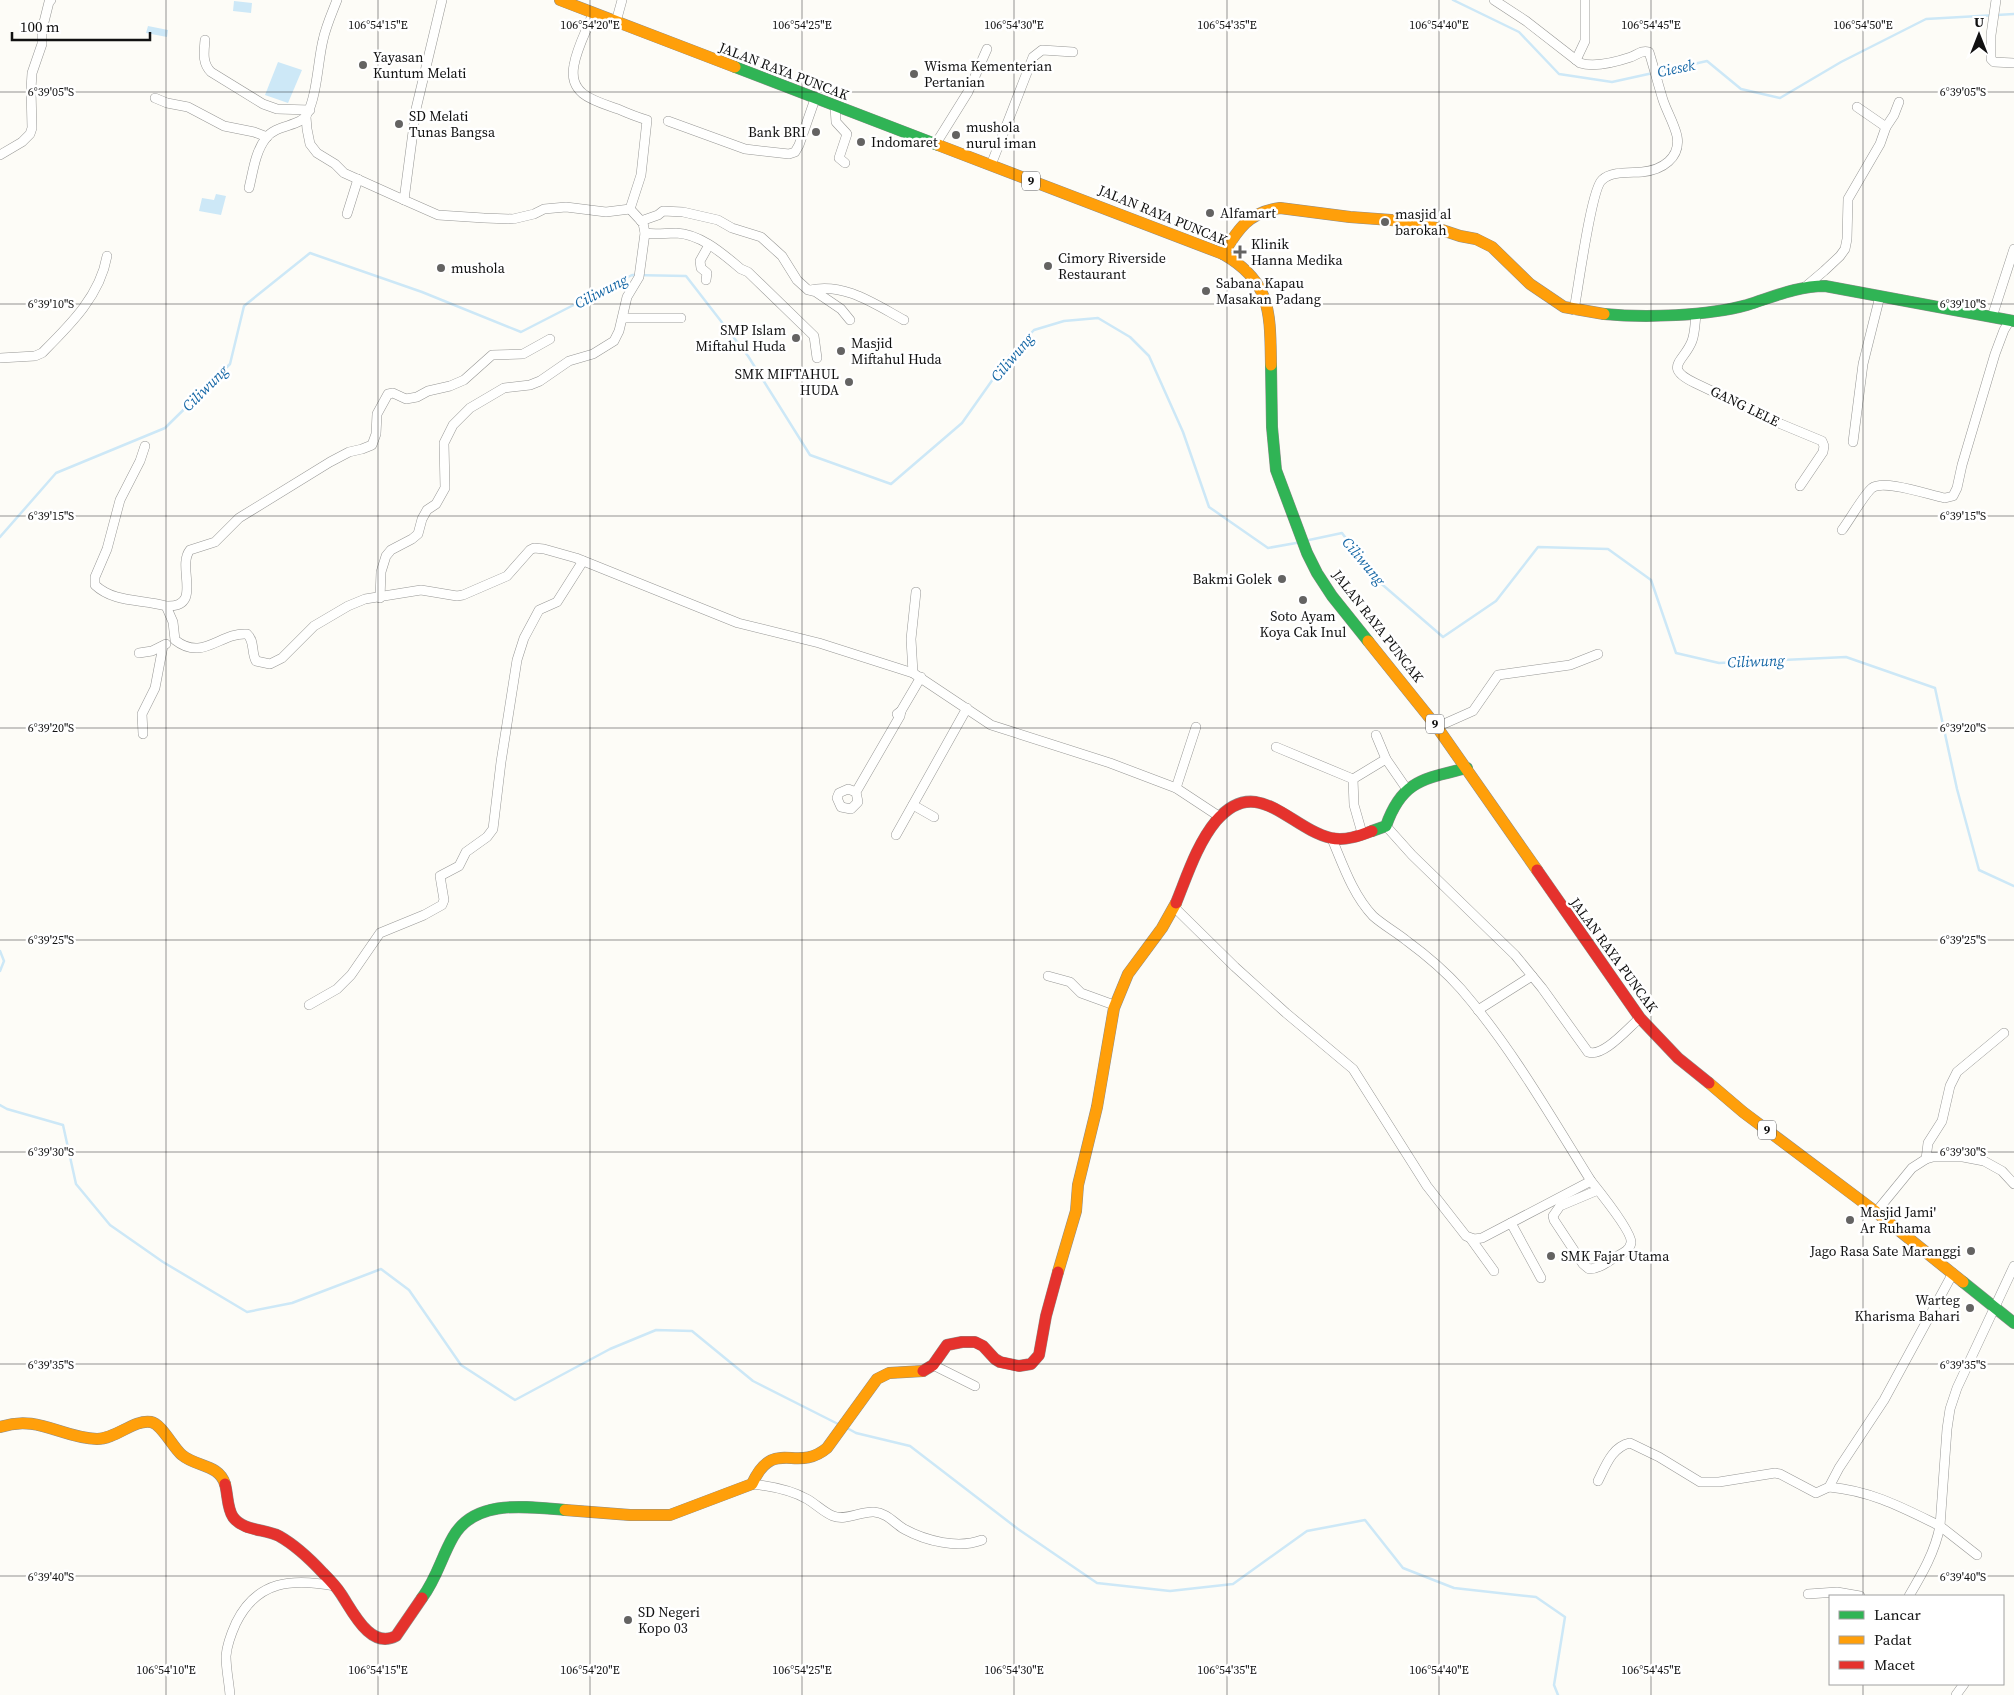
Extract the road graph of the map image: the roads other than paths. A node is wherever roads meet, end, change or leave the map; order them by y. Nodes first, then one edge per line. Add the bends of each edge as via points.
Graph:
1 (52, 0) edge
2 (336, 0) edge
3 (442, 0) edge
4 (560, 0) edge
5 (622, 0) edge
6 (1494, 0) edge
7 (1585, 0) edge
8 (1995, 0) edge
9 (593, 13) junction
10 (616, 22) junction
11 (205, 40) dead end
12 (987, 49) dead end
13 (1073, 52) dead end
14 (1576, 60) junction
15 (2014, 63) edge
16 (155, 98) dead end
17 (815, 99) junction
18 (1899, 102) dead end
19 (835, 106) junction
20 (1857, 107) dead end
21 (308, 113) junction
22 (668, 121) dead end
23 (1886, 127) junction
24 (266, 137) junction
25 (935, 145) junction
26 (0, 155) edge
27 (845, 163) dead end
28 (991, 165) junction
29 (358, 179) junction
30 (249, 188) dead end
31 (404, 200) junction
32 (630, 208) junction
33 (347, 214) dead end
34 (641, 221) junction
35 (645, 233) junction
36 (709, 246) junction
37 (2014, 249) edge
38 (1224, 254) junction
39 (107, 256) dead end
40 (706, 280) dead end
41 (1804, 287) junction
42 (808, 290) junction
43 (1880, 296) junction
44 (1574, 310) junction
45 (1696, 314) junction
46 (1992, 317) junction
47 (623, 318) junction
48 (681, 318) dead end
49 (850, 320) dead end
50 (904, 320) dead end
51 (2012, 321) edge
52 (550, 339) dead end
53 (0, 358) edge
54 (817, 358) dead end
55 (1853, 442) dead end
56 (145, 446) dead end
57 (1800, 486) dead end
58 (1842, 530) dead end
59 (582, 561) junction
60 (916, 592) dead end
61 (380, 598) junction
62 (166, 606) junction
63 (175, 640) junction
64 (163, 646) junction
65 (139, 653) dead end
66 (1598, 654) dead end
67 (917, 675) junction
68 (967, 708) junction
69 (1196, 727) dead end
70 (1437, 727) junction
71 (144, 734) dead end
72 (1376, 735) dead end
73 (1276, 747) dead end
74 (1386, 760) junction
75 (1466, 768) junction
76 (1353, 779) junction
77 (1176, 788) junction
78 (1406, 788) junction
79 (854, 791) dead end
80 (913, 805) junction
81 (1220, 816) junction
82 (934, 817) dead end
83 (1386, 826) junction
84 (1362, 834) junction
85 (896, 835) dead end
86 (1332, 838) junction
87 (1174, 907) junction
88 (1048, 976) dead end
89 (1532, 976) junction
90 (309, 1005) dead end
91 (1114, 1005) junction
92 (1478, 1010) junction
93 (1640, 1018) junction
94 (2004, 1033) dead end
95 (1926, 1159) junction
96 (1591, 1181) junction
97 (2014, 1184) edge
98 (1598, 1190) junction
99 (1876, 1212) junction
100 (1511, 1222) junction
101 (1471, 1239) junction
102 (2014, 1266) edge
103 (1494, 1271) dead end
104 (1953, 1273) junction
105 (1542, 1278) dead end
106 (1994, 1308) junction
107 (2014, 1323) edge
108 (933, 1365) junction
109 (975, 1386) dead end
110 (0, 1427) edge
111 (1598, 1481) dead end
112 (752, 1484) junction
113 (1829, 1487) junction
114 (1940, 1526) junction
115 (982, 1540) dead end
116 (1977, 1555) dead end
117 (335, 1586) junction
118 (1808, 1594) dead end
119 (1854, 1595) edge
120 (1910, 1595) edge
121 (230, 1695) edge

1 - 26 street via 32,73 30,134
2 - 21 street via 323,41
3 - 31 street via 416,109
4 - 9 main road, JALAN RAYA PUNCAK / 9
5 - 10 street
6 - 14 street
7 - 14 street via 1585,41
8 - 15 street via 1991,59
9 - 10 main road, JALAN RAYA PUNCAK / 9
9 - 32 street via 574,62 576,85 586,97 597,103 647,120 642,175
10 - 17 main road, JALAN RAYA PUNCAK / 9
11 - 21 street via 204,60 211,72 263,104
12 - 25 street via 968,92
13 - 28 street via 1042,50 1033,57
14 - 44 street via 1587,65 1606,63 1649,52 1677,135 1674,153 1668,163 1658,169 1608,176 1599,184 1588,226
16 - 24 street via 188,107 224,126
17 - 19 main road, JALAN RAYA PUNCAK / 9
17 - 22 street via 799,145 795,152 789,154 745,149
18 - 23 street
19 - 25 main road, JALAN RAYA PUNCAK / 9
19 - 27 street via 836,122 846,134 839,158
20 - 23 street
21 - 24 street via 298,122 282,126
21 - 29 street via 306,129 313,149 344,173
23 - 41 street via 1880,144 1848,199 1845,249
24 - 30 street
25 - 28 main road, JALAN RAYA PUNCAK / 9
28 - 38 main road, JALAN RAYA PUNCAK / 9
29 - 31 street
29 - 33 street
31 - 32 street via 438,215 484,218 513,219 552,208 606,212
32 - 34 street
34 - 35 street
34 - 42 street via 663,211 682,212 718,220 760,237 782,256 797,280
35 - 36 street via 687,235
35 - 47 street via 639,277 627,297
36 - 40 street via 700,261 701,268 707,273
36 - 54 street via 748,272 814,336
37 - 46 street
38 - 44 main road via 1236,231 1246,221 1270,208 1418,222 1485,243 1530,284 1564,307
38 - 70 main road, JALAN RAYA PUNCAK / 9 via 1255,278 1267,302 1276,470 1307,553 1332,596
39 - 53 street via 104,272 86,305 42,353
41 - 43 main road via 1830,286
41 - 45 main road via 1738,307
42 - 49 street via 841,309
42 - 50 street via 824,286 845,291
43 - 46 main road
43 - 55 street via 1863,364
44 - 45 main road via 1623,316
45 - 57 street, GANG LELE via 1693,339 1680,360 1679,373 1822,441 1822,452
46 - 51 main road
47 - 48 street
47 - 61 street via 614,341 605,347 569,361 540,381 504,388 470,408 453,425 444,443 445,488 436,504 427,510 418,534 386,556 381,572
51 - 58 street via 2004,330 1995,354 1953,496 1945,498 1879,485 1871,488
52 - 62 street via 523,354 492,355 464,380 450,386 406,399 388,394 377,414 372,445 330,462 239,518 215,542 190,550 185,560 188,592 175,607
56 - 62 street via 120,500 95,585 119,598
59 - 61 street via 534,548 507,576 463,595 410,590
59 - 67 street via 738,623 819,643
59 - 90 street via 557,602 539,610 519,649 493,829 466,852 459,866 440,876 442,905 424,916 380,933 351,976 337,989
60 - 67 street via 911,639
61 - 63 street via 365,599 314,626 276,663 256,661 252,639 247,634 231,636 204,648 187,647
62 - 63 street via 173,622
63 - 64 street
64 - 65 street
64 - 71 street via 155,688 142,714
66 - 70 street via 1570,665 1498,675 1473,711
67 - 68 street
67 - 79 street via 901,711
68 - 77 street via 991,725
68 - 80 street
69 - 77 street
70 - 75 main road, JALAN RAYA PUNCAK / 9
72 - 74 street
73 - 76 street
74 - 76 street
74 - 78 street
75 - 78 main road
75 - 93 main road, JALAN RAYA PUNCAK / 9
76 - 84 street via 1354,805
77 - 81 street
78 - 83 main road via 1392,808
80 - 82 street
80 - 85 street
81 - 86 main road via 1237,803 1253,800
81 - 87 main road via 1191,863
83 - 84 main road
83 - 89 street
84 - 86 main road
86 - 92 street via 1356,892 1368,910 1442,970
87 - 91 main road via 1122,985
87 - 101 street via 1235,967 1348,1064 1362,1081 1427,1186 1461,1231
88 - 91 street via 1070,982 1081,993
89 - 92 street
89 - 93 street via 1588,1052 1596,1054 1606,1049
91 - 108 main road via 1076,1210 1048,1304 1037,1360 1030,1366 1014,1366 996,1359 977,1343 962,1342 945,1346
92 - 96 street via 1514,1058
93 - 99 main road, JALAN RAYA PUNCAK / 9 via 1678,1058 1743,1112
94 - 95 street via 1958,1072 1950,1086 1942,1121 1928,1143
95 - 97 street via 1963,1157 1984,1161 2002,1171
95 - 99 street via 1907,1172
96 - 98 street
96 - 100 street
98 - 98 street via 1624,1226 1631,1244 1627,1250 1597,1268 1589,1269 1553,1216 1560,1206
99 - 104 main road, JALAN RAYA PUNCAK / 9
100 - 101 street via 1482,1238
100 - 105 street
101 - 103 street
102 - 106 street
104 - 106 main road, JALAN RAYA PUNCAK / 9
104 - 113 street via 1884,1400
106 - 107 main road, JALAN RAYA PUNCAK / 9
106 - 114 street via 1950,1409
108 - 109 street
108 - 112 main road via 922,1371 883,1374 873,1383 825,1451 816,1457 776,1459 765,1463
110 - 117 main road via 22,1421 101,1439 113,1437 144,1422 154,1422 180,1454 191,1462 220,1473 235,1520 286,1541
111 - 113 street via 1612,1454 1618,1447 1630,1443 1700,1482 1775,1473 1816,1492
112 - 115 street via 771,1486 800,1496 835,1517 874,1512 890,1518 904,1529 951,1544
112 - 117 main road via 670,1515 520,1506 482,1513 460,1528 430,1587 403,1628 389,1639 380,1638 364,1628
113 - 114 street via 1876,1496
114 - 116 street
114 - 120 street via 1928,1562
117 - 121 street via 297,1582 282,1584 267,1588 250,1602 238,1620 228,1646
118 - 119 street via 1838,1592

